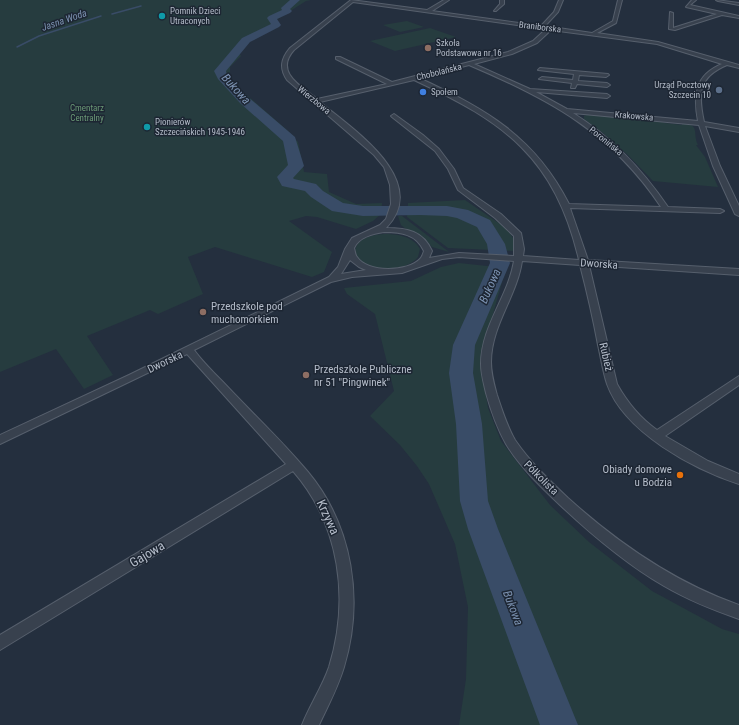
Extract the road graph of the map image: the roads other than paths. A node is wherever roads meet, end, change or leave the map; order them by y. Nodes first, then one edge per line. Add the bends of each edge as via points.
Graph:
1 (447, 0) edge
2 (502, 0) edge
3 (506, 0) edge
4 (561, 0) edge
5 (620, 0) edge
6 (694, 0) edge
7 (718, 0) edge
8 (353, 1) edge
9 (739, 4) edge
10 (500, 6) junction
11 (495, 10) dead end
12 (427, 12) junction
13 (670, 13) dead end
14 (720, 14) junction
15 (739, 17) edge
16 (542, 27) junction
17 (550, 28) junction
18 (593, 34) junction
19 (338, 58) dead end
20 (739, 60) edge
21 (470, 64) junction
22 (726, 64) junction
23 (739, 66) edge
24 (540, 69) dead end
25 (577, 73) junction
26 (606, 75) dead end
27 (414, 78) junction
28 (542, 79) dead end
29 (575, 82) junction
30 (391, 84) junction
31 (607, 85) dead end
32 (530, 90) junction
33 (572, 93) junction
34 (607, 96) dead end
35 (316, 101) junction
36 (567, 111) junction
37 (394, 116) dead end
38 (700, 123) junction
39 (739, 130) edge
40 (567, 206) junction
41 (666, 209) junction
42 (394, 211) junction
43 (720, 211) dead end
44 (739, 214) edge
45 (374, 231) junction
46 (410, 233) junction
47 (425, 243) junction
48 (350, 249) junction
49 (460, 255) junction
50 (519, 258) junction
51 (420, 263) junction
52 (584, 263) junction
53 (385, 272) junction
54 (739, 272) edge
55 (328, 280) junction
56 (190, 350) junction
57 (739, 380) edge
58 (656, 436) junction
59 (0, 440) edge
60 (294, 465) junction
61 (739, 479) edge
62 (739, 612) edge
63 (0, 643) edge
64 (310, 725) edge

1 - 12 street
2 - 10 street
3 - 10 street
4 - 16 street via 556,12
5 - 18 street via 615,22
6 - 14 street via 687,6
7 - 9 street
8 - 12 street, Braniborska
8 - 35 street, Wierzbowa via 295,46 284,60 287,76
10 - 11 street
12 - 16 street, Braniborska
13 - 14 street via 670,23 686,25
14 - 15 street
16 - 17 street, Braniborska
17 - 18 street, Braniborska
17 - 21 street, Chobolańska via 538,40 524,48
18 - 22 street, Braniborska via 666,44
19 - 30 street
20 - 22 street
21 - 27 street, Chobolańska
21 - 32 street, Poronińska
22 - 23 street, Braniborska
22 - 38 street via 711,71 701,82 698,106
24 - 25 street
25 - 26 street
25 - 29 street
27 - 30 street, Chobolańska
27 - 40 street, Rubież via 472,106 523,144 551,177
28 - 29 street
29 - 31 street
29 - 33 street
30 - 35 street, Chobolańska
32 - 33 street, Poronińska
32 - 36 street, Poronińska
33 - 34 street, Poronińska
35 - 42 street, Wierzbowa via 362,138 383,160 394,183
36 - 38 street, Krakowska
36 - 41 street, Poronińska via 622,153 648,181
37 - 50 street via 440,154 451,169 460,189 514,230 519,240
38 - 39 street, Krakowska
38 - 44 street
40 - 41 street
40 - 52 street, Rubież
41 - 43 street
42 - 45 street via 386,225
42 - 46 street, Wierzbowa via 398,225
45 - 46 street
45 - 48 street via 356,239
46 - 47 street, Dworska
47 - 49 street, Dworska via 438,250
47 - 51 street via 428,254
48 - 53 street via 359,264
48 - 55 street, Dworska via 342,268
49 - 50 street, Dworska
49 - 51 street, Dworska
50 - 52 street, Dworska
50 - 62 street, Półkolista via 489,341 486,359 494,408 509,440 540,479 627,556 684,589
51 - 53 street, Dworska via 405,270
52 - 54 street, Dworska
52 - 58 street, Rubież via 614,389 628,408
53 - 55 street, Dworska via 352,274
55 - 56 street, Dworska
56 - 59 street, Dworska
56 - 60 street, Krzywa via 194,358
57 - 58 street
58 - 61 street, Rubież via 696,461
60 - 63 street, Gajowa
60 - 64 street, Krzywa via 313,487 339,539 344,558 348,600 339,659

